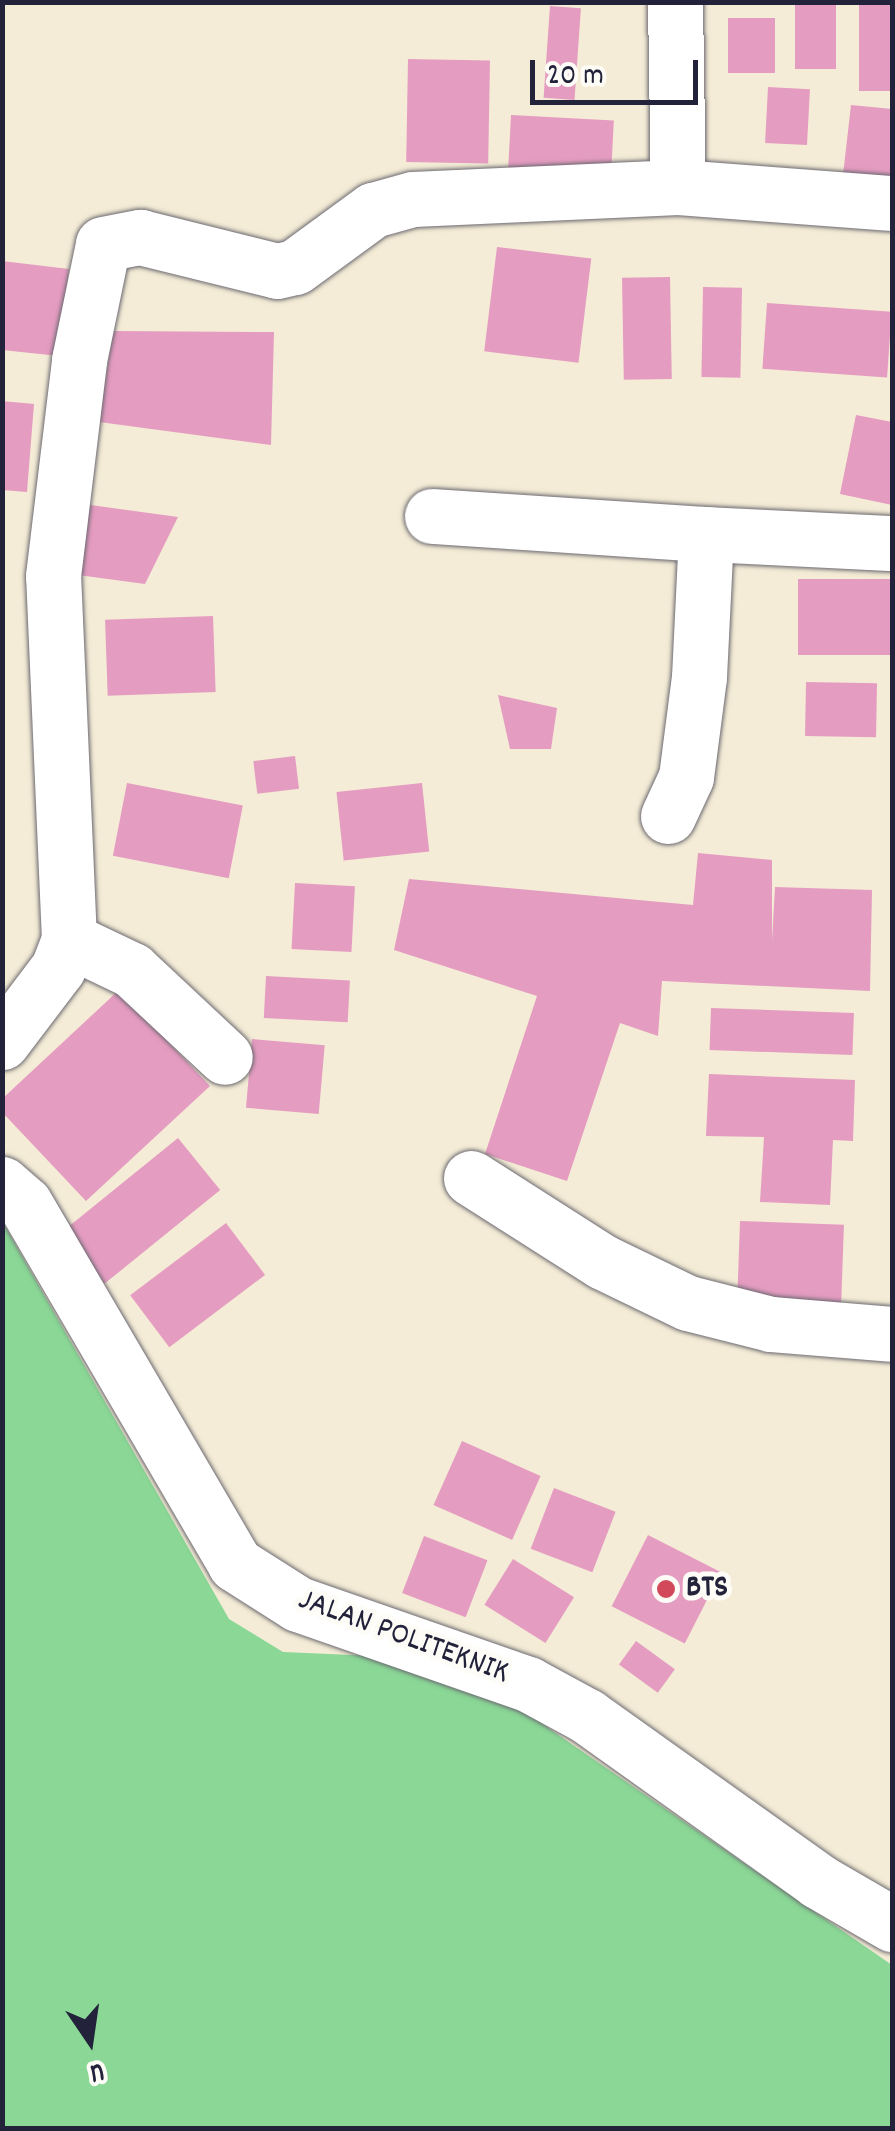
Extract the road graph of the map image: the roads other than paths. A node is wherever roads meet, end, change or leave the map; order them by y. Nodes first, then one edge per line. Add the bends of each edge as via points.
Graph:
1 (676, 2) edge
2 (678, 187) junction
3 (892, 203) edge
4 (432, 516) dead end
5 (706, 534) junction
6 (892, 543) edge
7 (668, 816) dead end
8 (70, 940) junction
9 (2, 1042) edge
10 (225, 1057) dead end
11 (471, 1178) dead end
12 (2, 1184) edge
13 (892, 1319) edge
14 (892, 1924) edge

1 - 2 street
2 - 3 street
2 - 8 street via 413,200 373,210 289,270 140,237 102,244 79,360 53,576
4 - 5 street
5 - 6 street
5 - 7 street via 686,776
8 - 9 street via 58,968
8 - 10 street via 132,970
11 - 13 street via 603,1262 688,1303 770,1324
12 - 14 street, JALAN POLITEKNIK via 25,1204 236,1564 298,1604 528,1684 588,1716 818,1881

